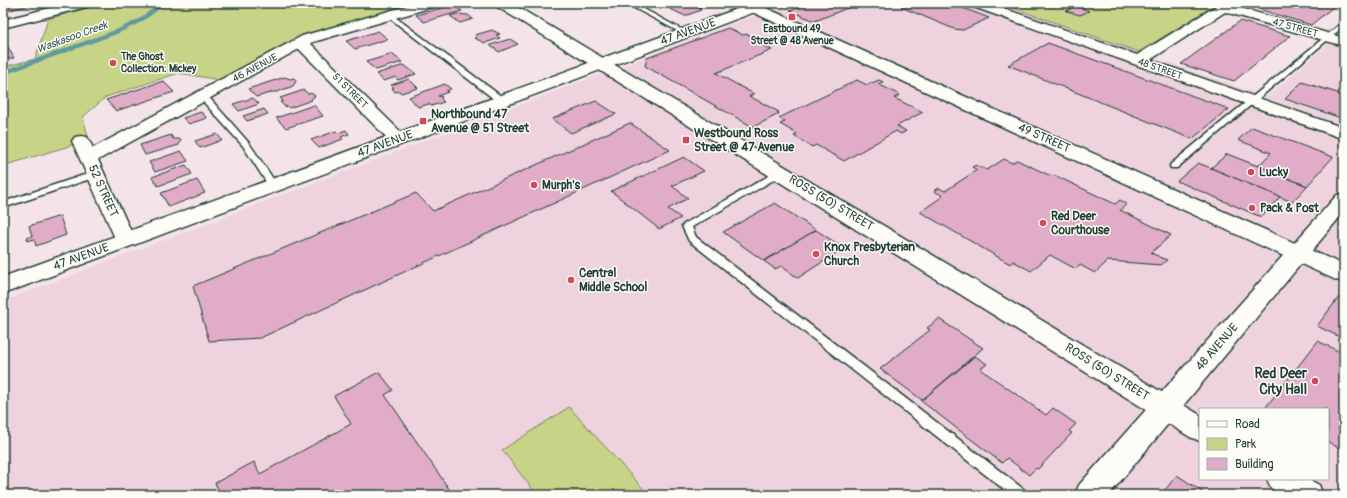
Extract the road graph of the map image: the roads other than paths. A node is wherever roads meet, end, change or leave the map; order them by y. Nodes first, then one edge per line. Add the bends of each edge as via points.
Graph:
1 (85, 3) edge
2 (432, 3) edge
3 (502, 3) edge
4 (628, 3) edge
5 (976, 3) edge
6 (755, 4) edge
7 (1227, 5) edge
8 (389, 15) junction
9 (1344, 23) edge
10 (3, 24) edge
11 (685, 33) junction
12 (1327, 37) junction
13 (1344, 42) edge
14 (301, 43) junction
15 (1138, 61) junction
16 (602, 64) junction
17 (203, 96) junction
18 (502, 101) junction
19 (1250, 101) junction
20 (1344, 134) edge
21 (398, 139) junction
22 (87, 163) junction
23 (1174, 166) dead end
24 (781, 172) junction
25 (272, 186) junction
26 (1344, 199) edge
27 (3, 205) edge
28 (125, 240) junction
29 (1297, 253) junction
30 (1344, 274) edge
31 (3, 286) edge
32 (1165, 407) junction
33 (1199, 428) edge
34 (1284, 480) edge
35 (1020, 495) edge
36 (1090, 495) edge
37 (1308, 495) edge

1 - 10 street
2 - 8 street, 46 AVENUE
3 - 16 main road, ROSS (50) STREET
4 - 11 lane
5 - 15 street, 48 STREET
6 - 11 main road, 47 AVENUE
6 - 29 main road, 49 STREET
7 - 12 street, 47 STREET
7 - 15 street
8 - 14 street, 46 AVENUE via 320,34
8 - 18 lane
9 - 12 lane
11 - 16 main road, 47 AVENUE
12 - 13 street, 47 STREET
12 - 19 lane
14 - 17 street, 46 AVENUE
14 - 21 street, 51 STREET
15 - 19 street, 48 STREET
16 - 18 main road, 47 AVENUE
16 - 24 main road, ROSS (50) STREET
17 - 22 street, 46 AVENUE
17 - 25 lane via 246,145
18 - 21 main road, 47 AVENUE
19 - 20 street, 48 STREET
19 - 23 lane
21 - 25 main road, 47 AVENUE
22 - 27 lane
22 - 28 street, 52 STREET
24 - 32 main road, ROSS (50) STREET
24 - 35 lane via 687,226 692,239
25 - 28 main road, 47 AVENUE
26 - 29 main road, 48 AVENUE
28 - 31 main road, 47 AVENUE
29 - 30 main road, 49 STREET
29 - 32 main road, 48 AVENUE
32 - 33 main road, ROSS (50) STREET
32 - 36 main road, 48 AVENUE
34 - 37 main road

